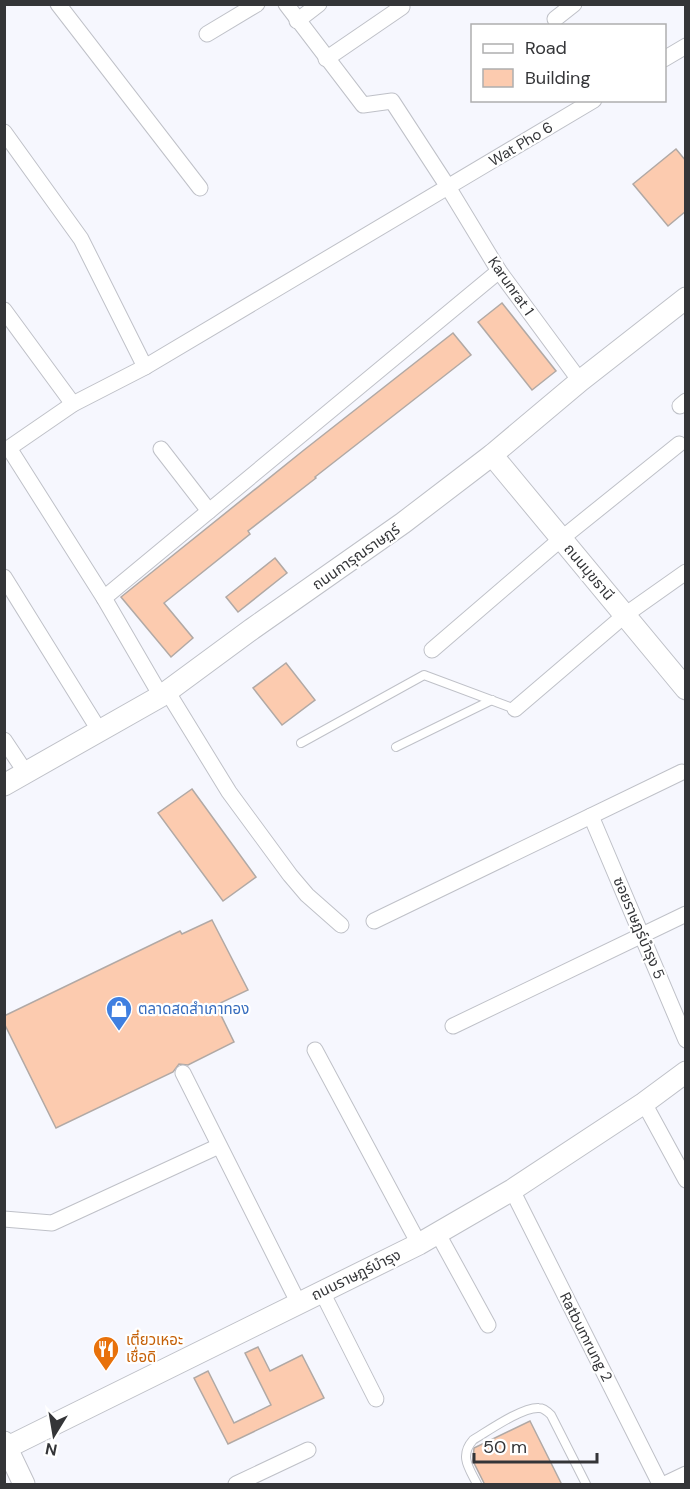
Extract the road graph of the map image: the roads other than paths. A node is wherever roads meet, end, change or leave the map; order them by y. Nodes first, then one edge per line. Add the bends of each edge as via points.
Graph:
1 (58, 4) edge
2 (257, 4) edge
3 (286, 4) edge
4 (319, 4) edge
5 (574, 4) edge
6 (402, 8) dead end
7 (555, 19) dead end
8 (297, 21) junction
9 (207, 34) dead end
10 (686, 46) edge
11 (326, 58) junction
12 (666, 58) edge
13 (591, 102) edge
14 (4, 132) edge
15 (448, 187) junction
16 (200, 188) dead end
17 (499, 271) junction
18 (686, 298) edge
19 (4, 310) edge
20 (145, 367) junction
21 (580, 381) junction
22 (73, 404) junction
23 (679, 444) dead end
24 (161, 449) dead end
25 (492, 455) junction
26 (209, 511) junction
27 (561, 539) junction
28 (686, 572) edge
29 (4, 577) edge
30 (104, 598) junction
31 (625, 615) junction
32 (432, 650) dead end
33 (686, 688) edge
34 (164, 694) junction
35 (492, 700) junction
36 (515, 709) joint
37 (99, 730) junction
38 (4, 740) edge
39 (301, 743) dead end
40 (396, 747) dead end
41 (682, 772) dead end
42 (26, 773) junction
43 (4, 785) edge
44 (591, 816) junction
45 (686, 914) edge
46 (374, 921) dead end
47 (341, 925) dead end
48 (642, 935) junction
49 (453, 1026) dead end
50 (686, 1040) edge
51 (315, 1050) dead end
52 (686, 1072) edge
53 (183, 1073) dead end
54 (644, 1103) junction
55 (219, 1146) junction
56 (686, 1180) edge
57 (512, 1190) junction
58 (4, 1219) edge
59 (429, 1239) junction
60 (322, 1292) junction
61 (299, 1304) junction
62 (488, 1325) dead end
63 (376, 1399) dead end
64 (6, 1444) edge
65 (308, 1450) dead end
66 (686, 1474) edge
67 (24, 1485) edge
68 (236, 1485) edge
69 (477, 1485) edge
70 (586, 1485) edge
71 (660, 1485) edge
72 (665, 1485) edge

1 - 16 street
2 - 9 street
3 - 8 street
4 - 8 street
5 - 7 street
6 - 11 street
8 - 11 street
10 - 12 street
11 - 15 street, Karunrat 1 via 363,105 392,101
13 - 15 street, Wat Pho 6
14 - 20 street via 81,239
15 - 17 street, Karunrat 1
15 - 20 street, Wat Pho 6
17 - 21 street, Karunrat 1
17 - 26 street
18 - 21 street, ถนนการุณราษฏร์
19 - 22 street
20 - 22 street, Wat Pho 6
21 - 25 street, ถนนการุณราษฏร์
22 - 30 street, Wat Pho 6 via 9,448
23 - 27 street
24 - 26 street
25 - 27 street, ถนนมุขธานี
25 - 34 street, ถนนการุณราษฏร์
26 - 30 street
27 - 31 street, ถนนมุขธานี
27 - 32 street
28 - 31 street
29 - 37 street
30 - 34 street
31 - 33 street, ถนนมุขธานี
31 - 36 street
34 - 37 street, ถนนการุณราษฏร์
34 - 47 street via 283,866 307,895
35 - 36 lane
35 - 39 lane via 424,675
35 - 40 lane
37 - 42 street, ถนนการุณราษฏร์
38 - 42 street
41 - 44 street
42 - 43 street, ถนนการุณราษฏร์
44 - 46 street
44 - 48 street, ซอยราษฎร์บำรุง 5
45 - 48 street
48 - 49 street
48 - 50 street, ซอยราษฎร์บำรุง 5
51 - 59 street
52 - 54 street, ถนนราษฎร์บำรุง
53 - 55 street
54 - 56 street
54 - 57 street, ถนนราษฎร์บำรุง
55 - 58 street via 52,1223
55 - 61 street
57 - 59 street, ถนนราษฎร์บำรุง
57 - 71 street, Ratbumrung 2
59 - 60 street, ถนนราษฎร์บำรุง
59 - 62 street
60 - 61 street, ถนนราษฎร์บำรุง
60 - 63 street
61 - 64 street, ถนนราษฎร์บำรุง
64 - 67 street
65 - 68 street
66 - 72 street
69 - 70 lane via 466,1460 467,1447 522,1413 539,1408 551,1415

